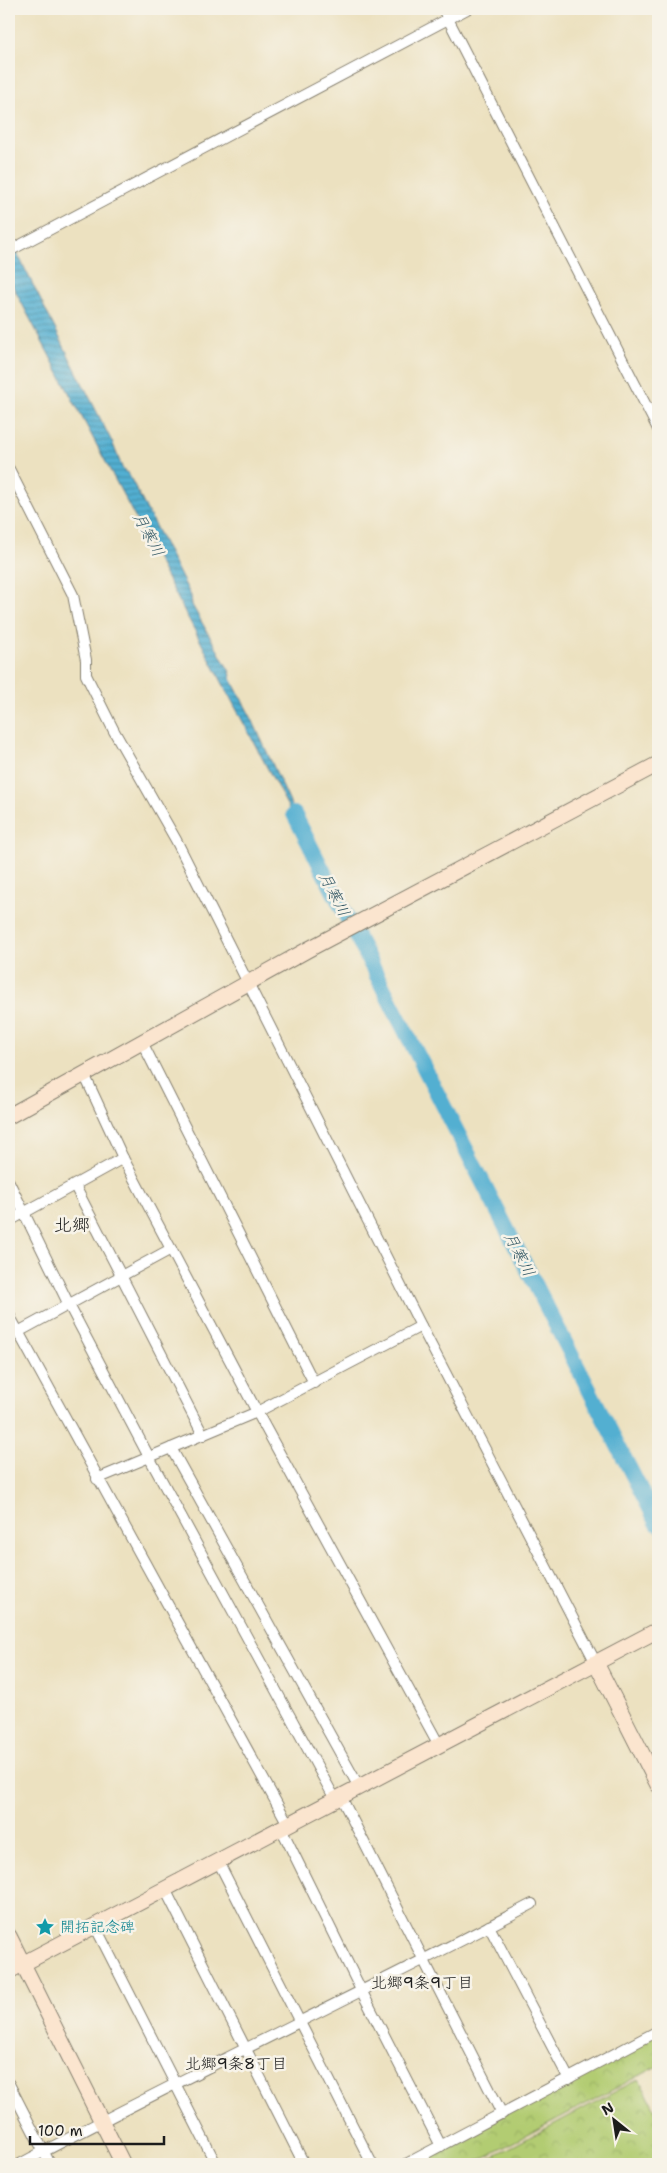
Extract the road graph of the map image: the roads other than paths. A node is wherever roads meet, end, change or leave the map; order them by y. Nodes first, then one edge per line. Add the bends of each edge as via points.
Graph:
1 (444, 9) edge
2 (467, 9) edge
3 (448, 18) junction
4 (9, 250) edge
5 (658, 429) edge
6 (9, 470) edge
7 (658, 764) edge
8 (248, 982) junction
9 (142, 1042) junction
10 (84, 1074) junction
11 (9, 1116) edge
12 (123, 1158) junction
13 (9, 1182) edge
14 (75, 1186) junction
15 (25, 1212) junction
16 (9, 1221) edge
17 (171, 1249) junction
18 (121, 1276) junction
19 (69, 1305) junction
20 (9, 1315) edge
21 (421, 1326) junction
22 (18, 1332) junction
23 (314, 1383) junction
24 (257, 1412) junction
25 (203, 1435) junction
26 (171, 1448) junction
27 (149, 1457) junction
28 (97, 1479) junction
29 (658, 1630) edge
30 (596, 1663) junction
31 (439, 1745) junction
32 (658, 1785) edge
33 (359, 1787) junction
34 (338, 1798) junction
35 (285, 1826) junction
36 (218, 1861) junction
37 (165, 1889) junction
38 (532, 1904) dead end
39 (95, 1926) junction
40 (490, 1926) junction
41 (9, 1936) edge
42 (424, 1960) junction
43 (15, 1968) edge
44 (362, 1992) junction
45 (299, 2024) junction
46 (658, 2031) edge
47 (245, 2050) junction
48 (569, 2079) junction
49 (9, 2084) edge
50 (175, 2084) junction
51 (502, 2114) junction
52 (100, 2121) junction
53 (441, 2146) junction
54 (44, 2152) junction
55 (20, 2164) edge
56 (50, 2164) edge
57 (123, 2164) edge
58 (216, 2164) edge
59 (304, 2164) edge
60 (372, 2164) edge
61 (406, 2164) edge

1 - 3 street
2 - 3 street
3 - 4 street
3 - 5 street
6 - 8 street via 73,595 86,675 176,840
7 - 8 street
8 - 9 street
8 - 21 street
9 - 10 street
9 - 23 street
10 - 11 street
10 - 12 street
12 - 14 street
12 - 17 street
13 - 15 street
14 - 15 street
14 - 18 street
15 - 16 street
15 - 19 street
17 - 18 street
17 - 24 street
18 - 19 street
18 - 25 street
19 - 22 street
19 - 27 street
20 - 22 street
21 - 23 street
21 - 30 street
22 - 28 street
23 - 24 street
24 - 25 street
24 - 31 street
25 - 26 street
26 - 27 street
26 - 33 street
27 - 28 street
27 - 34 street
28 - 35 street
29 - 30 street
30 - 31 street
30 - 32 street
31 - 33 street
33 - 34 street
34 - 35 street
34 - 42 street
35 - 36 street
35 - 44 street
36 - 37 street
36 - 45 street
37 - 39 street
37 - 47 street
38 - 40 street
39 - 43 street
39 - 50 street
40 - 42 street
40 - 48 street
41 - 43 street
42 - 44 street
42 - 51 street
43 - 52 street
44 - 45 street
44 - 53 street
45 - 47 street
45 - 60 street
46 - 48 street
47 - 50 street
47 - 59 street
48 - 51 street
49 - 54 street
50 - 52 street
50 - 58 street
51 - 53 street
52 - 54 street
52 - 57 street
53 - 61 street
54 - 55 street
54 - 56 street

